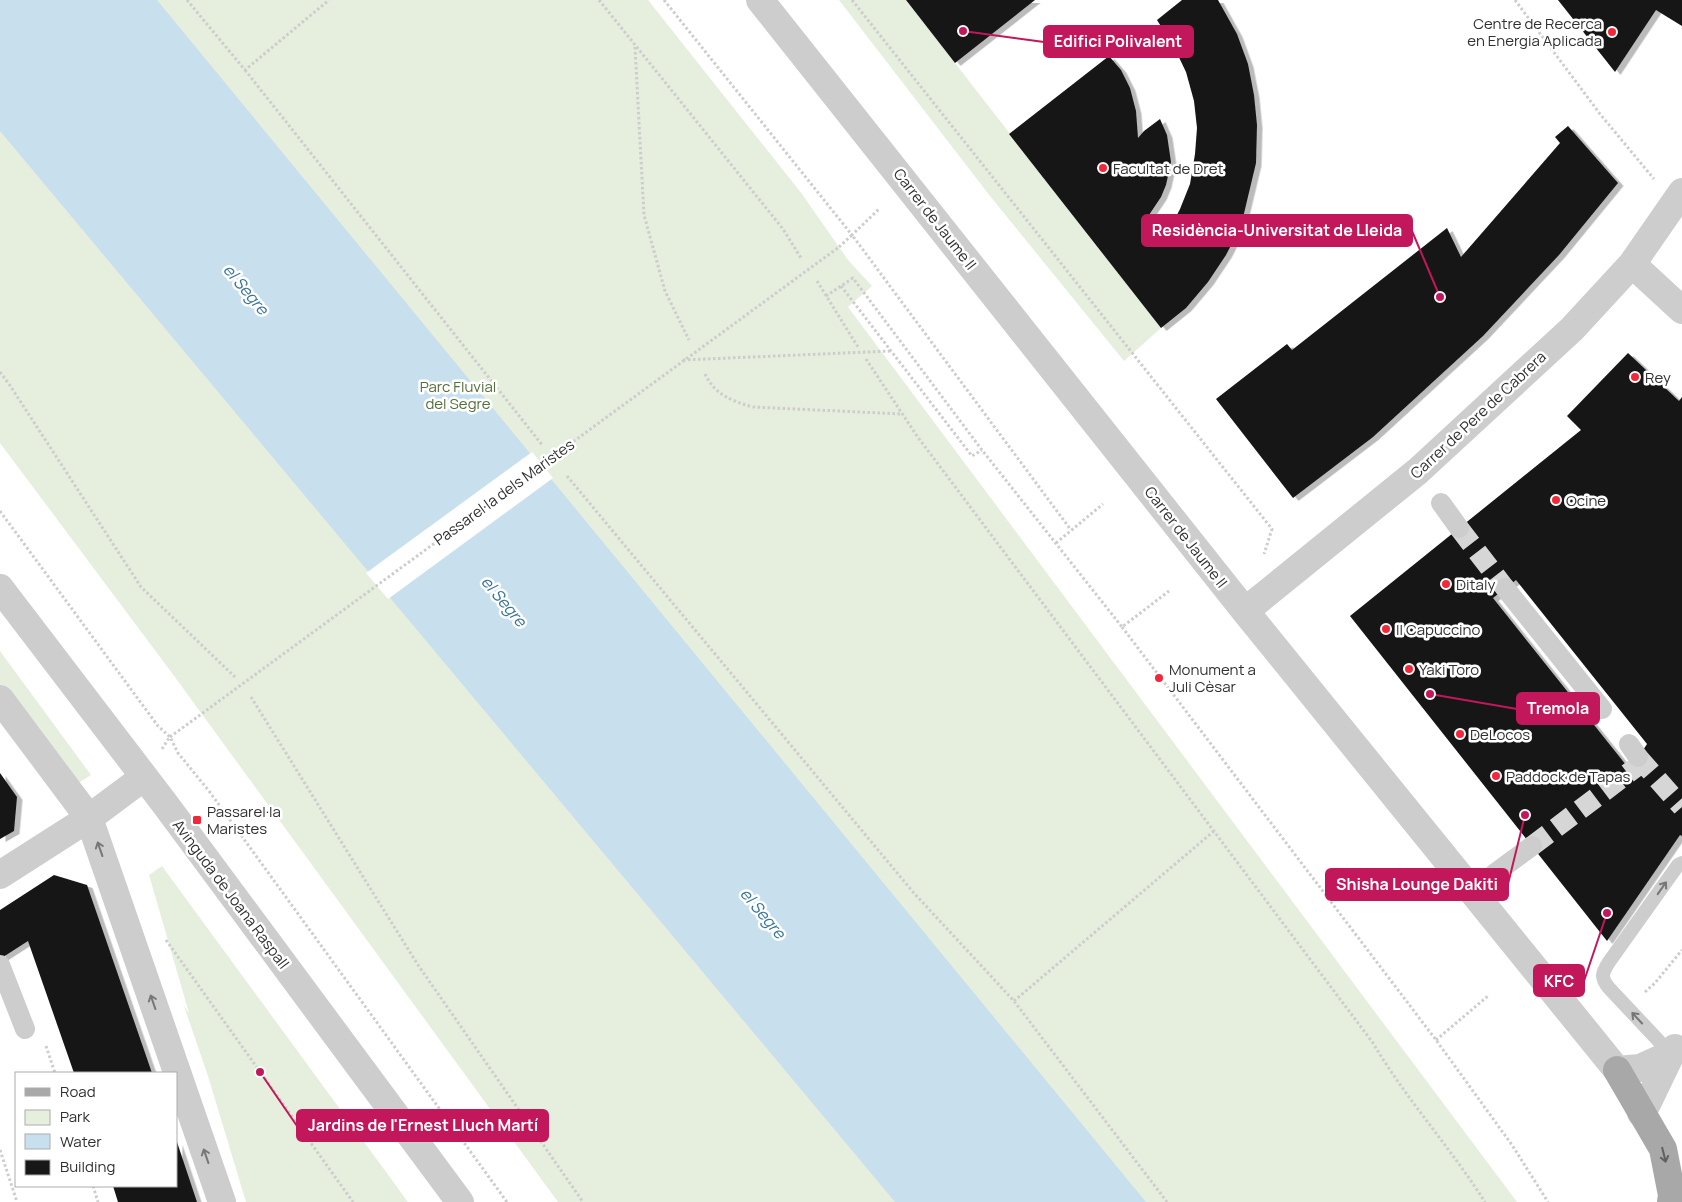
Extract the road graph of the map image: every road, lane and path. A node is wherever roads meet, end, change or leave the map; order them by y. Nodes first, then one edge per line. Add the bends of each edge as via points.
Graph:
1 (187, 0) edge
2 (329, 0) edge
3 (599, 0) edge
4 (664, 0) edge
5 (760, 0) edge
6 (852, 0) edge
7 (1515, 0) edge
8 (635, 46) junction
9 (244, 70) junction
10 (1678, 198) edge
11 (879, 209) dead end
12 (852, 235) junction
13 (801, 258) dead end
14 (1632, 264) junction
15 (817, 281) dead end
16 (841, 286) junction
17 (826, 296) junction
18 (1682, 310) edge
19 (689, 340) dead end
20 (858, 347) dead end
21 (891, 351) junction
22 (683, 360) junction
23 (866, 360) dead end
24 (0, 372) edge
25 (705, 374) dead end
26 (903, 414) junction
27 (543, 446) dead end
28 (982, 450) junction
29 (566, 476) dead end
30 (1441, 503) dead end
31 (1103, 504) dead end
32 (0, 511) edge
33 (1459, 528) tunnel mouth
34 (1071, 530) junction
35 (1056, 543) junction
36 (1263, 556) dead end
37 (0, 588) edge
38 (1505, 588) tunnel mouth
39 (1169, 591) dead end
40 (1245, 611) junction
41 (1122, 627) junction
42 (235, 677) dead end
43 (251, 697) dead end
44 (0, 699) edge
45 (1602, 709) dead end
46 (170, 737) junction
47 (144, 777) junction
48 (89, 818) junction
49 (1214, 831) junction
50 (1532, 846) tunnel mouth
51 (1682, 863) edge
52 (1494, 874) dead end
53 (0, 875) edge
54 (162, 935) dead end
55 (0, 966) edge
56 (1488, 996) dead end
57 (1014, 1001) junction
58 (25, 1029) dead end
59 (1436, 1040) junction
60 (1676, 1046) edge
61 (1617, 1070) junction
62 (177, 1072) edge
63 (178, 1075) edge
64 (1642, 1113) junction
65 (0, 1150) edge
66 (93, 1187) edge
67 (17, 1202) edge
68 (98, 1202) edge
69 (222, 1202) edge
70 (353, 1202) edge
71 (460, 1202) edge
72 (507, 1202) edge
73 (583, 1202) edge
74 (1167, 1202) edge
75 (1485, 1202) edge
76 (1548, 1202) edge
77 (1671, 1202) edge

1 - 9 path
2 - 9 path
3 - 8 path
4 - 12 path
5 - 40 street, Carrer de Jaume II
6 - 36 path via 1272,529
7 - 10 path via 1600,114
8 - 13 path via 783,230
8 - 19 path via 644,215 665,291
9 - 27 path
10 - 14 street, Carrer de Pere de Cabrera
11 - 12 path, Passarel·la dels Maristes
12 - 22 path, Passarel·la dels Maristes, bridge
12 - 34 path
14 - 18 street
14 - 40 street, Carrer de Pere de Cabrera via 1572,329 1418,471
15 - 17 path
16 - 17 path
16 - 21 path
16 - 28 path via 853,278
17 - 20 path
21 - 22 path, bridge
21 - 28 path via 972,456
22 - 46 path, Passarel·la dels Maristes, bridge
23 - 26 path
24 - 42 path via 141,587
25 - 26 path via 710,384 730,400 754,407
26 - 49 path
28 - 35 path
29 - 57 path via 913,892
30 - 33 street
31 - 34 path
32 - 46 path via 158,726
34 - 35 path
35 - 41 path
37 - 47 street, Avinguda de Joana Raspall
38 - 45 street
39 - 41 path
40 - 61 street, Carrer de Jaume II
41 - 59 path
43 - 73 path via 418,965
44 - 48 street
46 - 72 path via 178,753 215,799
47 - 48 street
47 - 71 street, Avinguda de Joana Raspall
48 - 53 street
62 -> 48 street
49 - 57 path
49 - 75 path via 1373,1043
50 - 52 street
60 -> 51 lane via 1609,988 1603,982 1603,976 1609,962
54 - 70 path
55 - 58 street
56 - 59 path
57 - 74 path
59 - 76 path
60 - 61 street via 1640,1068
60 - 64 street
61 - 64 main road
69 -> 63 street
64 -> 77 main road via 1663,1149
65 - 67 path
66 - 68 path

